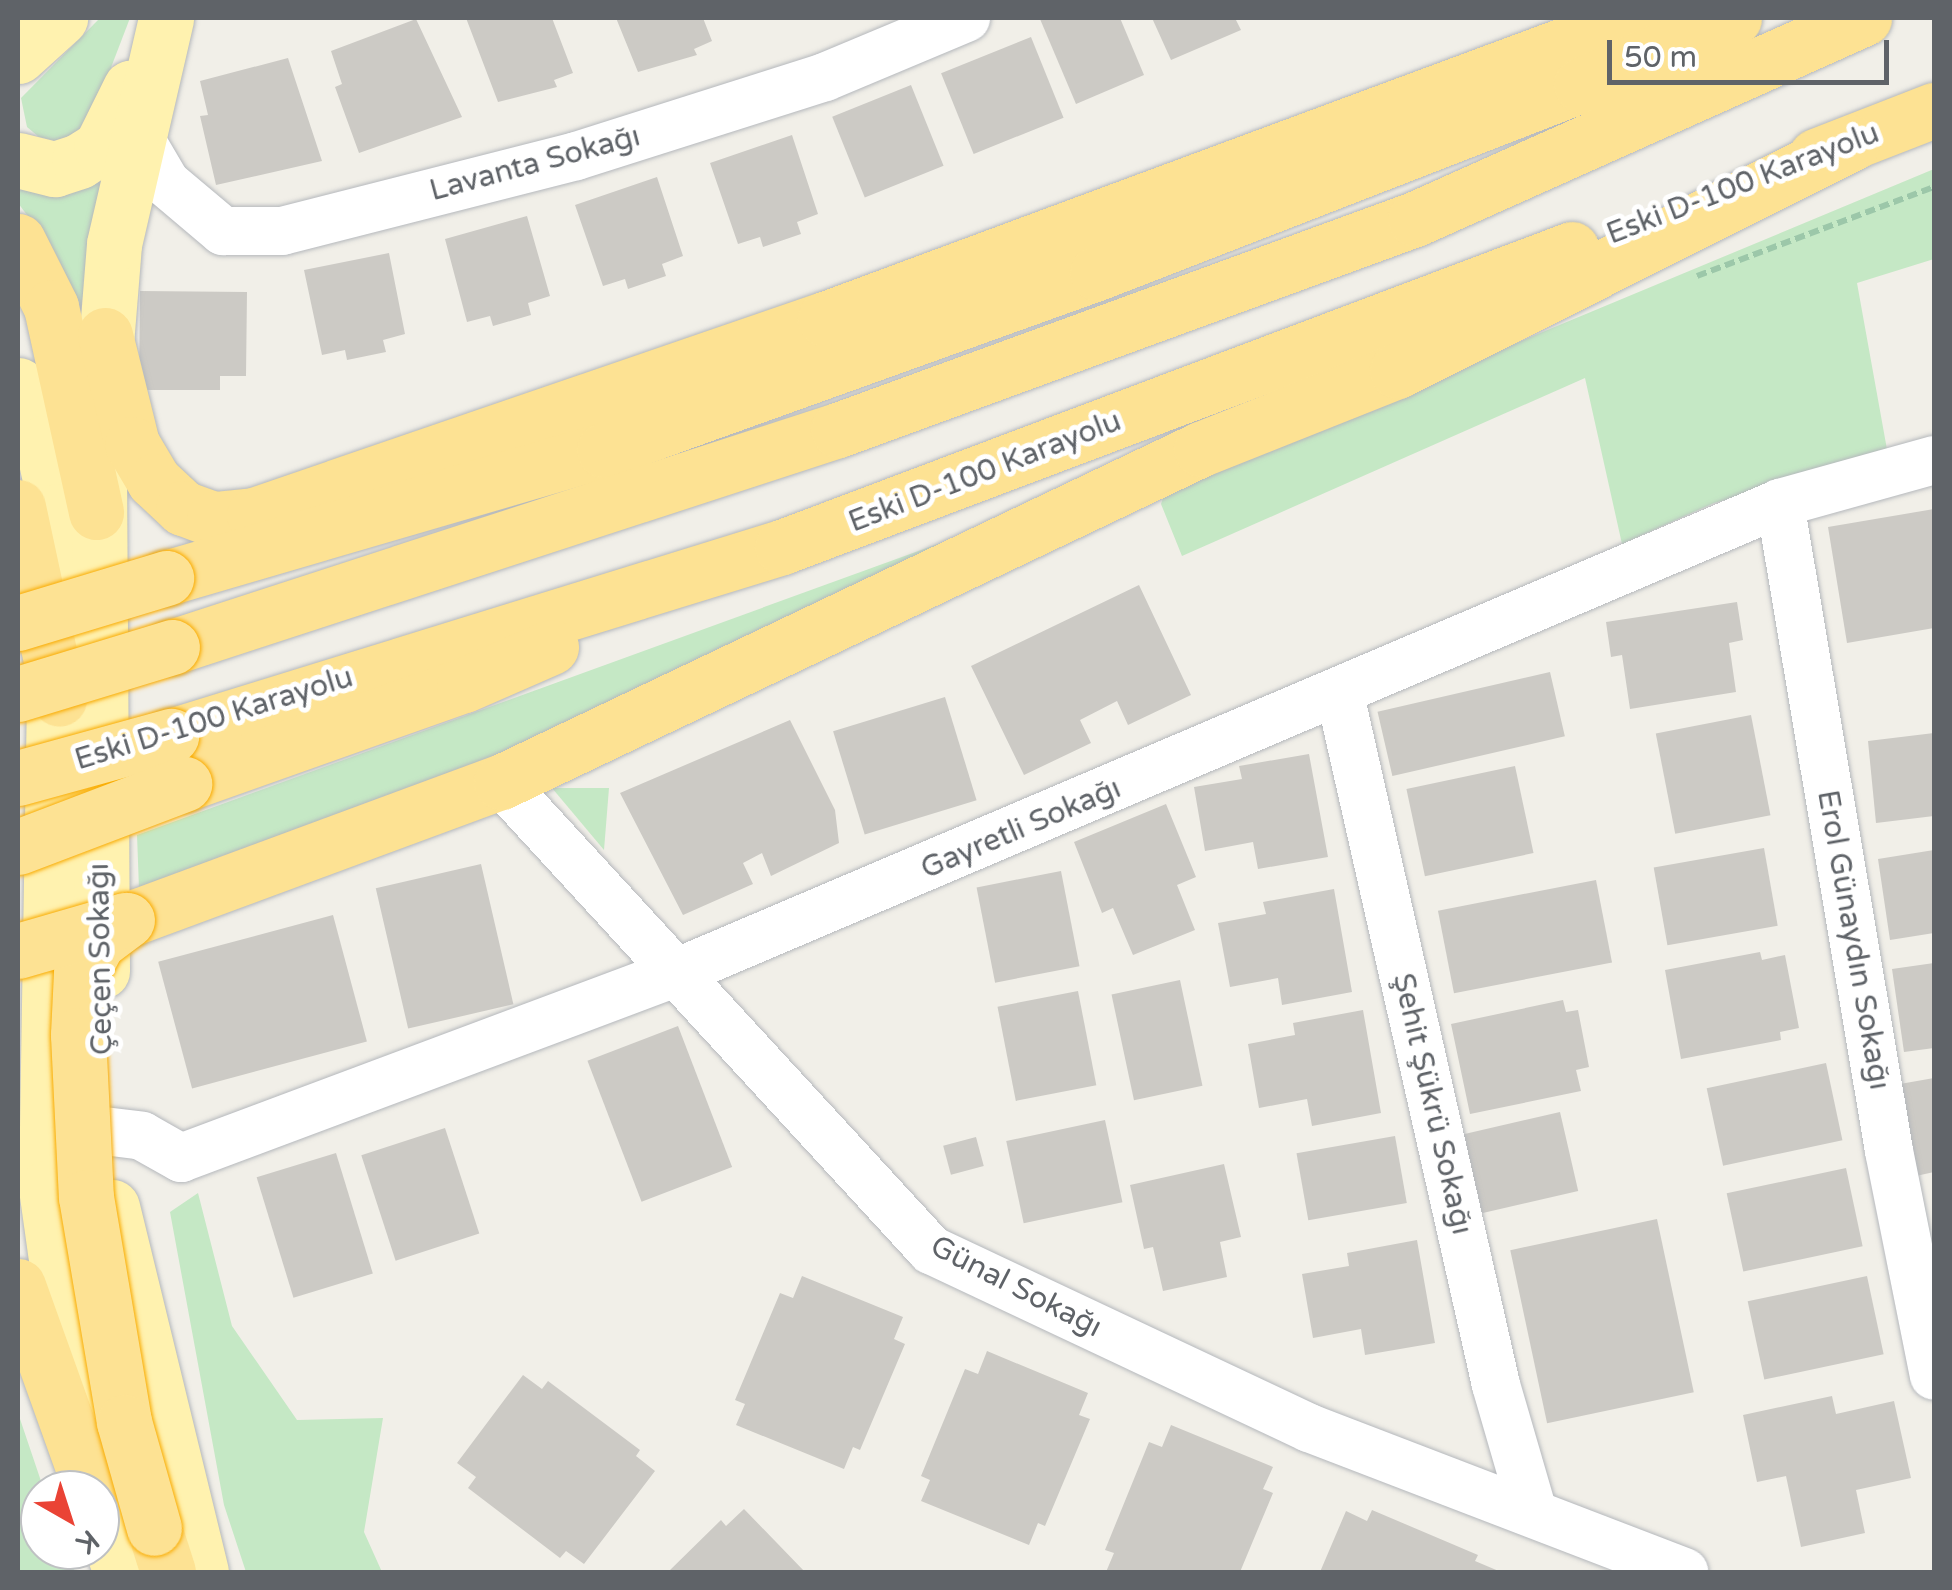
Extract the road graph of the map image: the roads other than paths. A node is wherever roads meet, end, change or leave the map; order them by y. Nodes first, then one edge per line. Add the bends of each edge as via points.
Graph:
1 (60, 18) edge
2 (164, 18) edge
3 (966, 18) edge
4 (1638, 18) edge
5 (1734, 18) edge
6 (1864, 18) edge
7 (18, 56) edge
8 (1934, 110) edge
9 (136, 132) junction
10 (1852, 143) junction
11 (18, 160) edge
12 (18, 241) edge
13 (105, 335) junction
14 (18, 385) edge
15 (1934, 460) edge
16 (1780, 502) junction
17 (18, 507) edge
18 (96, 512) junction
19 (166, 578) junction
20 (18, 599) edge
21 (18, 623) edge
22 (1340, 695) junction
23 (38, 697) edge
24 (178, 760) junction
25 (18, 778) edge
26 (501, 782) junction
27 (18, 847) edge
28 (127, 920) junction
29 (18, 950) edge
30 (678, 972) junction
31 (104, 1131) junction
32 (18, 1286) edge
33 (1934, 1376) edge
34 (84, 1470) edge
35 (88, 1470) edge
36 (1534, 1512) junction
37 (161, 1550) edge
38 (201, 1572) edge
39 (1684, 1572) edge

1 - 7 main road
2 - 9 main road, Çeçen Sokağı
2 - 11 main road via 100,147 55,170
3 - 9 street, Lavanta Sokağı via 825,77 594,150 282,230 223,231 166,183
4 - 13 highway via 825,319 254,515 214,519 183,508 154,481 132,444
5 - 19 highway via 1581,85 1097,274 659,430
6 - 23 highway, bridge via 1415,220 838,430 172,646
8 - 10 highway, Eski D-100 Karayolu
9 - 13 main road, Çeçen Sokağı
10 - 24 highway, Eski D-100 Karayolu via 782,546
10 - 26 highway via 1398,371 1201,449
12 - 18 highway via 51,307
13 - 18 main road, Çeçen Sokağı
14 - 23 main road, Çeçen Sokağı via 42,443 57,511
15 - 16 street, Gayretli Sokağı
16 - 22 street, Gayretli Sokağı
16 - 33 street, Erol Günaydın Sokağı via 1889,1151
17 - 23 highway
18 - 31 main road, Çeçen Sokağı
19 - 20 highway, bridge
19 - 21 highway, bridge
22 - 30 street, Gayretli Sokağı
22 - 36 street, Şehit Şükrü Sokağı via 1496,1385
23 - 35 main road, Çeçen Sokağı via 46,1188
24 - 25 highway, Eski D-100 Karayolu, bridge
24 - 27 highway, bridge
26 - 28 highway
26 - 30 street, Günal Sokağı
28 - 29 highway, bridge
28 - 37 highway, bridge via 97,944 81,972 86,1197 124,1422
30 - 31 street, Gayretli Sokağı via 180,1158 142,1136
30 - 36 street, Günal Sokağı via 930,1250 1309,1428
31 - 38 main road, Çeçen Sokağı via 113,1218
32 - 34 highway
36 - 39 street, Günal Sokağı

